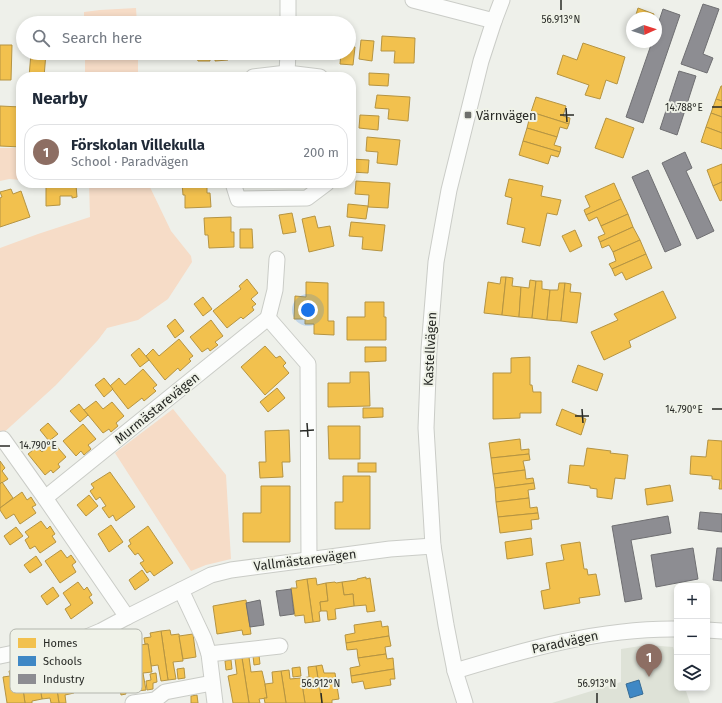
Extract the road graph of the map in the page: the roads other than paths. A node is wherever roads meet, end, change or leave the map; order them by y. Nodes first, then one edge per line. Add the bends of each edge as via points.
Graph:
1 (288, 0) edge
2 (412, 0) edge
3 (502, 0) edge
4 (288, 16) edge
5 (494, 21) junction
6 (288, 60) edge
7 (287, 72) edge
8 (235, 188) edge
9 (320, 188) edge
10 (277, 259) dead end
11 (268, 318) junction
12 (3, 439) dead end
13 (46, 498) junction
14 (433, 546) junction
15 (309, 560) junction
16 (181, 590) junction
17 (127, 616) junction
18 (104, 629) edge
19 (674, 629) edge
20 (710, 630) edge
21 (722, 631) edge
22 (280, 646) dead end
23 (10, 654) edge
24 (209, 654) junction
25 (0, 656) edge
26 (455, 671) junction
27 (212, 684) junction
28 (132, 703) edge
29 (215, 703) edge
30 (465, 703) edge

1 - 4 street
2 - 5 street
3 - 5 street, Kastellvägen
5 - 14 street, Kastellvägen via 481,61 449,190 436,262 426,428
6 - 7 street
8 - 9 street via 238,199 264,199 306,198
10 - 11 street via 275,290
11 - 13 street, Murmästarevägen
11 - 15 street via 308,364
12 - 13 street
13 - 17 street
14 - 15 street, Vallmästarevägen
14 - 26 street, Kastellvägen
15 - 16 street, Vallmästarevägen via 211,574
16 - 17 street, Vallmästarevägen
16 - 24 street
17 - 18 street, Vallmästarevägen
19 - 26 street, Paradvägen via 608,633 560,642
20 - 21 street
22 - 24 street
23 - 25 street, Vallmästarevägen
24 - 27 street
26 - 30 street, Kastellvägen
27 - 28 street via 165,692 155,700
27 - 29 street

